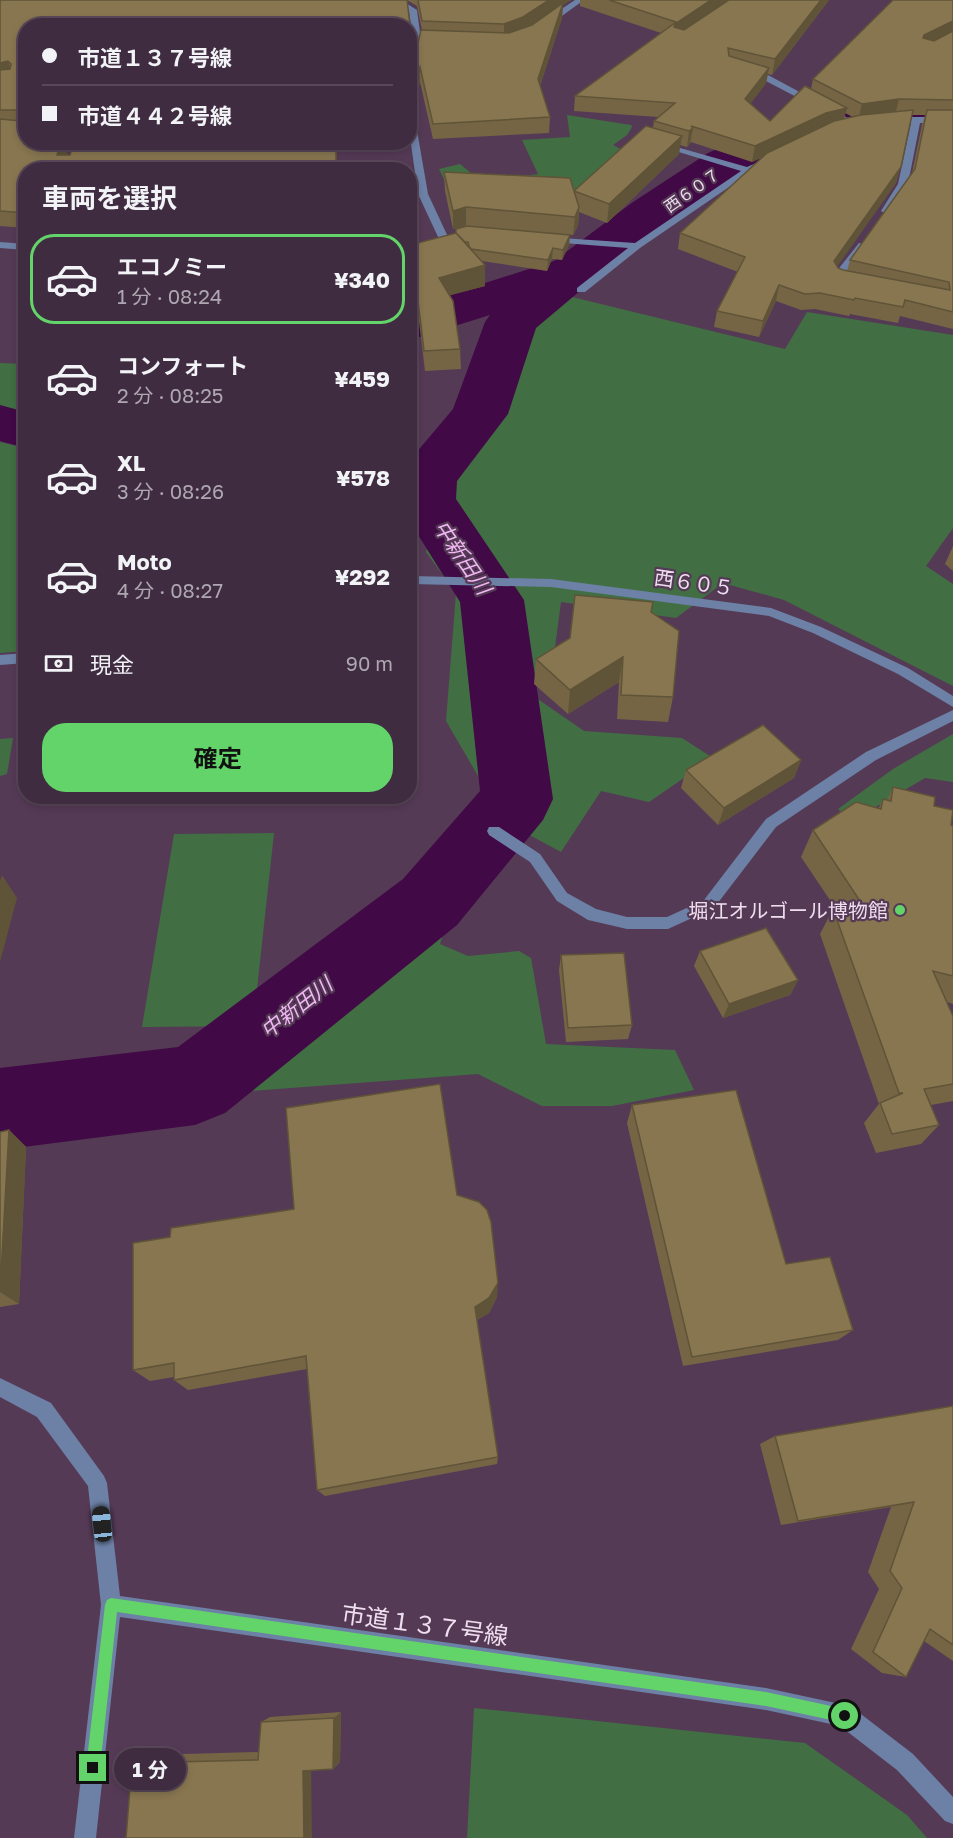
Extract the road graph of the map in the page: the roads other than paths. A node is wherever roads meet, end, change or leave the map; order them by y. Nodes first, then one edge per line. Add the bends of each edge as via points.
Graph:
1 (396, 0) edge
2 (580, 0) edge
3 (414, 18) edge
4 (536, 30) edge
5 (417, 40) edge
6 (428, 40) edge
7 (739, 70) edge
8 (916, 120) junction
9 (953, 120) edge
10 (886, 121) edge
11 (855, 124) edge
12 (647, 140) edge
13 (416, 150) edge
14 (777, 156) edge
15 (743, 169) junction
16 (417, 194) edge
17 (423, 194) junction
18 (878, 223) edge
19 (455, 235) edge
20 (535, 237) edge
21 (444, 239) junction
22 (866, 239) edge
23 (432, 243) edge
24 (0, 245) edge
25 (18, 246) edge
26 (637, 246) junction
27 (861, 285) edge
28 (580, 290) dead end
29 (417, 580) edge
30 (18, 659) edge
31 (0, 660) edge
32 (953, 702) edge
33 (953, 715) edge
34 (494, 831) dead end
35 (0, 1388) edge
36 (111, 1605) junction
37 (953, 1813) edge
38 (85, 1838) edge

1 - 3 street via 413,10
2 - 4 street
5 - 6 street
7 - 11 street via 765,77
8 - 9 street
8 - 10 street
8 - 18 street via 903,184
12 - 15 street
13 - 17 street
14 - 15 street, 西６０７
15 - 26 street, 西６０７
16 - 17 street
17 - 21 street
19 - 21 street
20 - 26 street
21 - 23 street
22 - 27 street via 837,277
24 - 25 street
26 - 28 street, 西６０７
29 - 32 street, 西６０５ via 551,583 771,612 903,671
30 - 31 street
33 - 34 street via 871,756 771,823 709,904 669,924 627,923 593,915 562,897 535,858
35 - 36 street via 44,1410 97,1483
36 - 37 street, 市道１３７号線 via 766,1699 845,1716 905,1762
36 - 38 street

